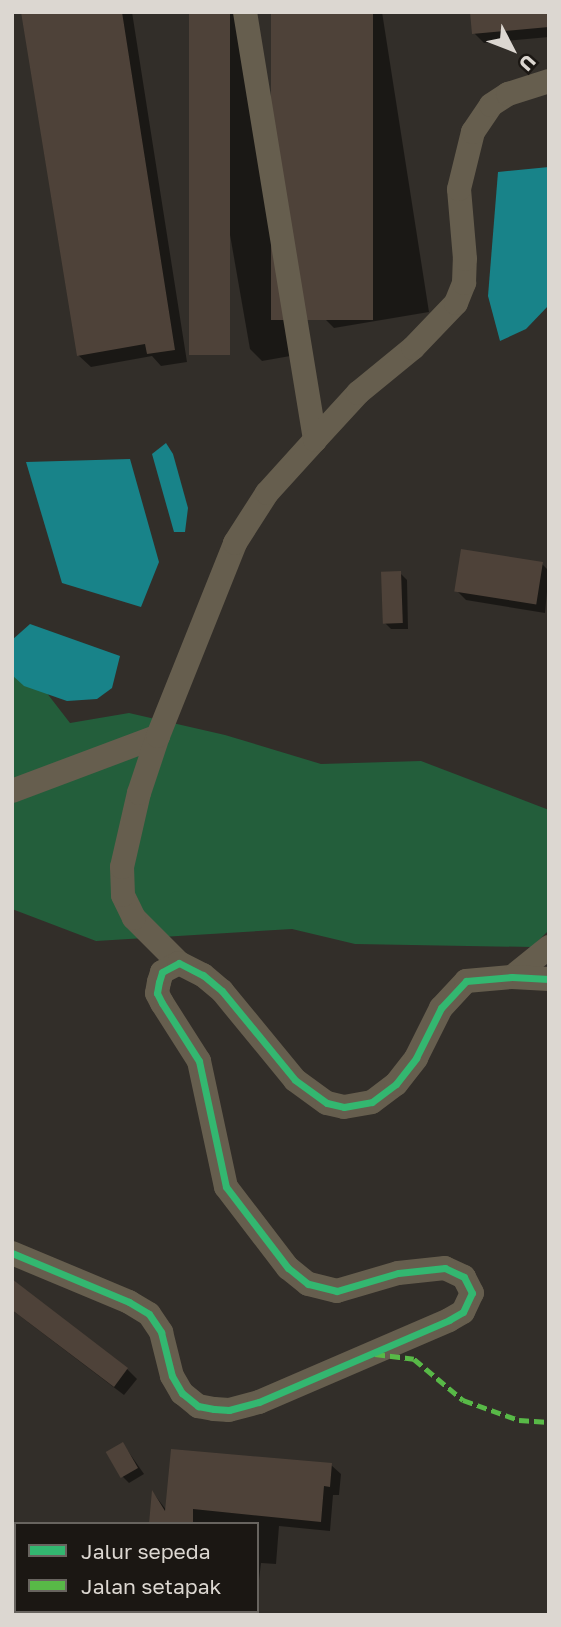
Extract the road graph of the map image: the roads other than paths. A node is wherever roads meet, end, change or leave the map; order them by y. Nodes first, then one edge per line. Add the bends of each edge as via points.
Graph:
1 (245, 12) edge
2 (549, 81) edge
3 (315, 440) junction
4 (158, 736) junction
5 (12, 790) edge
6 (549, 947) edge
7 (179, 963) junction
8 (512, 977) junction
9 (549, 979) edge
10 (12, 1253) edge

1 - 3 street
2 - 3 street via 508,94 491,105 473,132 459,189 465,259 464,282 456,303 413,348 358,393
3 - 4 street via 267,493 235,543
4 - 5 street
4 - 7 street via 126,840 121,882 134,918
6 - 8 street
7 - 8 street via 222,991 307,1090 327,1104 344,1107 372,1102 396,1084 459,986 472,979
7 - 10 street via 162,972 158,993 199,1061 221,1174 235,1201 288,1268 308,1284 337,1291 415,1269 445,1268 470,1285 468,1305 449,1320 259,1402 214,1409 198,1406 182,1393 172,1376 161,1332 149,1314
8 - 9 street

